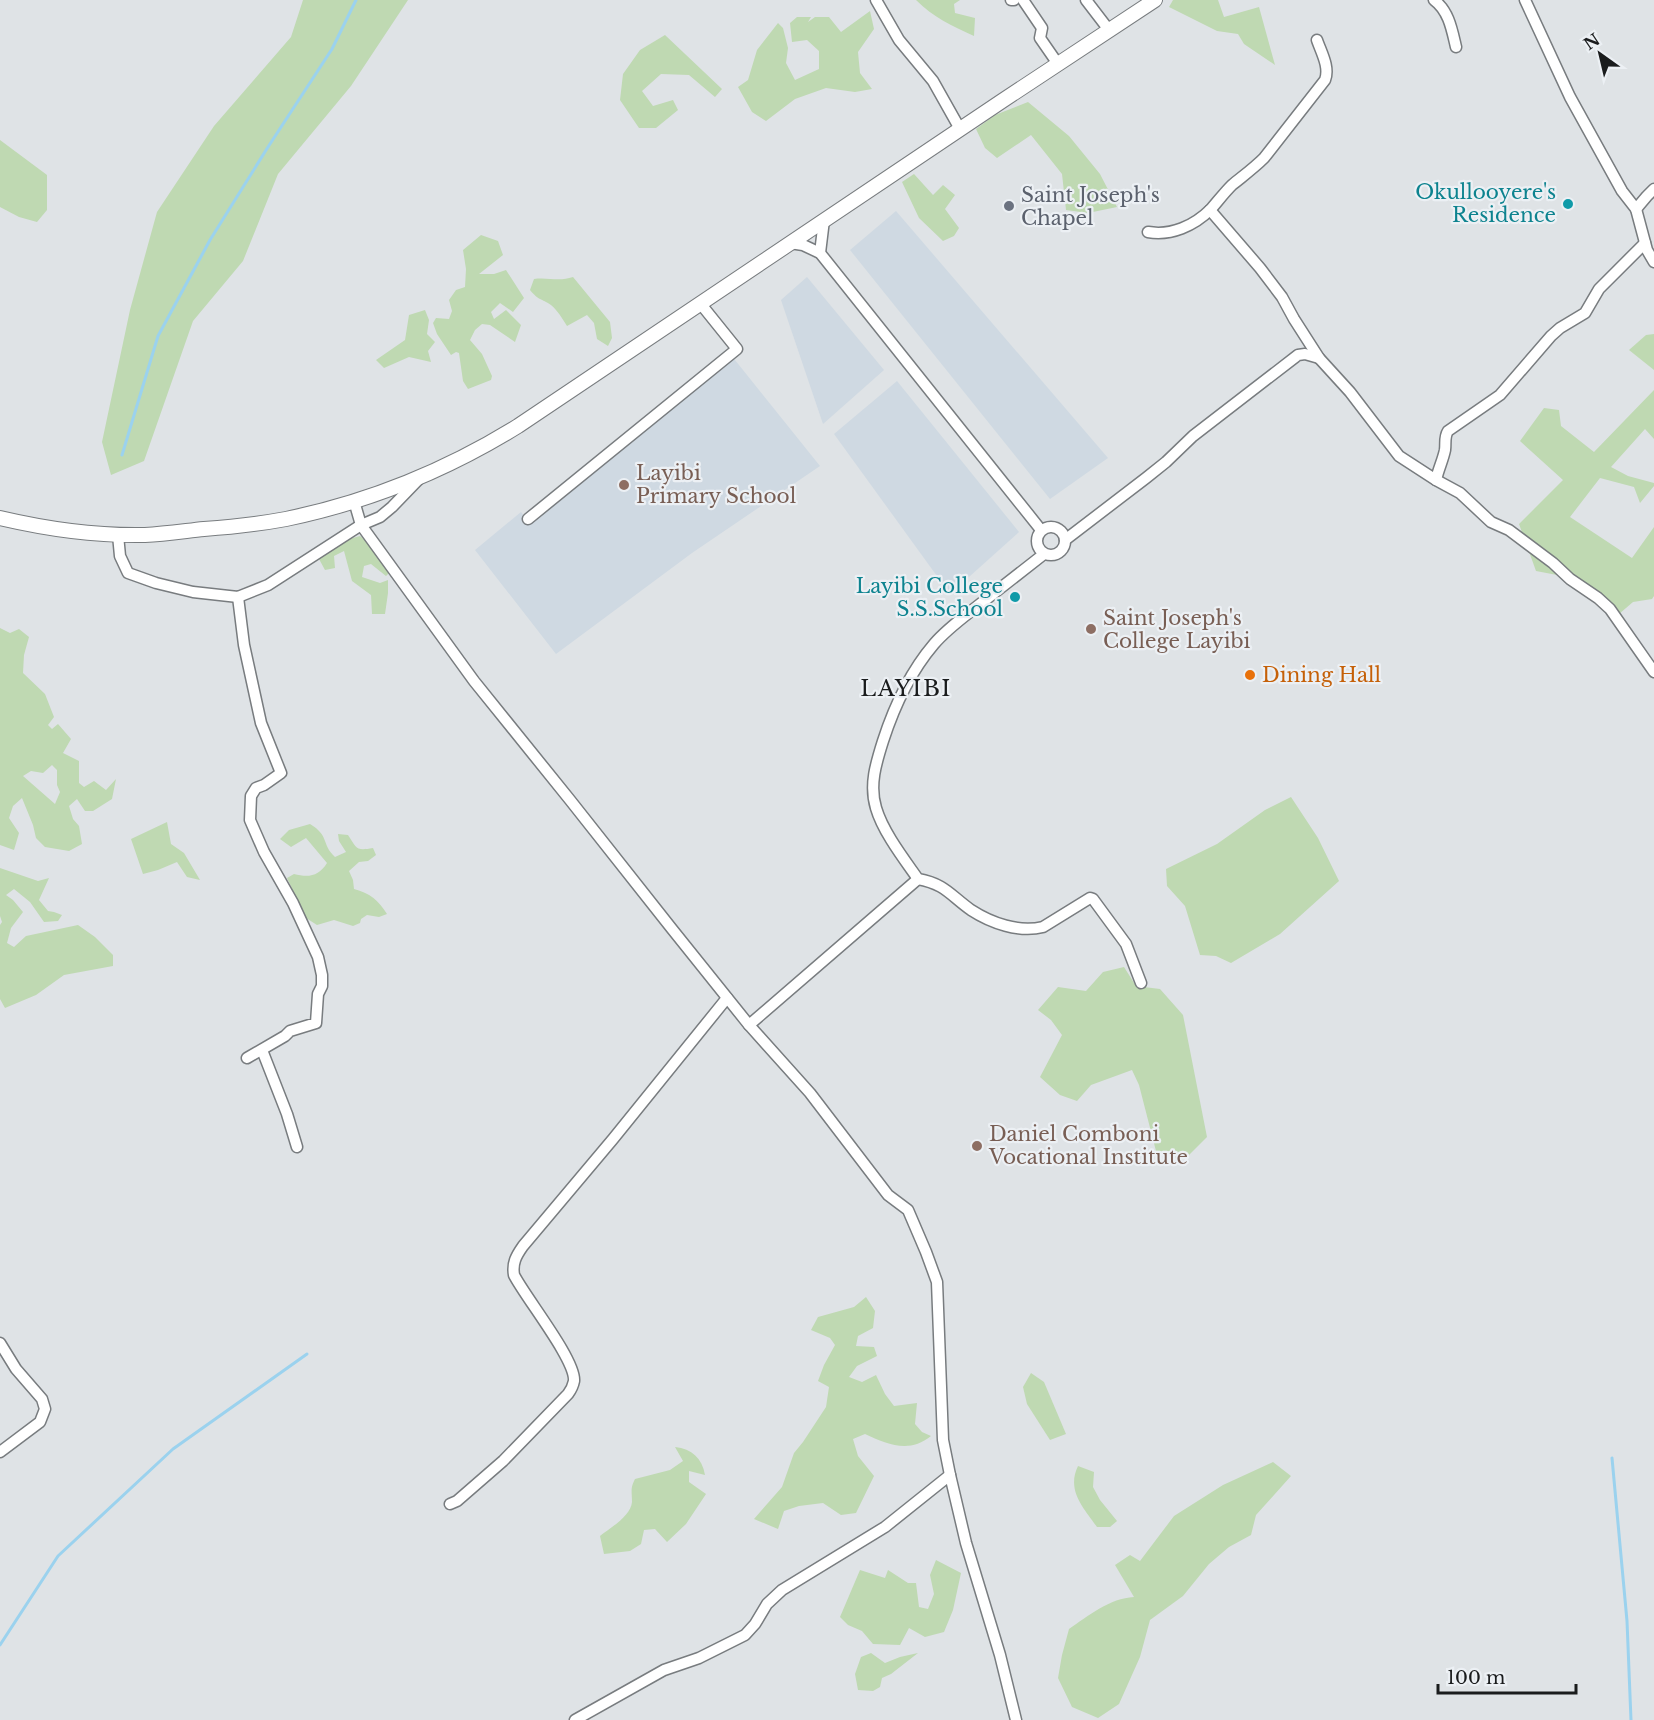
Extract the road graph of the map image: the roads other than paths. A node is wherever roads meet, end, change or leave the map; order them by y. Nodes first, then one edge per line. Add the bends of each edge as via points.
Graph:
1 (876, 0) edge
2 (1023, 0) edge
3 (1086, 0) edge
4 (1155, 0) edge
5 (1434, 0) edge
6 (1525, 0) edge
7 (1109, 30) junction
8 (1317, 40) dead end
9 (1456, 47) dead end
10 (1058, 64) junction
11 (960, 129) junction
12 (1622, 191) junction
13 (1650, 192) edge
14 (1636, 209) junction
15 (1210, 210) junction
16 (824, 220) junction
17 (1148, 232) dead end
18 (790, 243) junction
19 (1645, 243) junction
20 (820, 253) junction
21 (1654, 262) edge
22 (700, 303) junction
23 (1320, 358) junction
24 (421, 476) junction
25 (1436, 480) junction
26 (354, 501) junction
27 (0, 518) edge
28 (528, 519) dead end
29 (361, 525) junction
30 (1041, 530) junction
31 (118, 535) junction
32 (1065, 540) junction
33 (1044, 554) junction
34 (237, 597) junction
35 (1654, 672) edge
36 (918, 879) junction
37 (1141, 982) dead end
38 (727, 998) junction
39 (748, 1025) junction
40 (262, 1050) junction
41 (247, 1058) dead end
42 (297, 1147) dead end
43 (0, 1343) edge
44 (0, 1452) edge
45 (950, 1475) junction
46 (450, 1504) dead end
47 (575, 1720) edge
48 (1016, 1720) edge

1 - 11 street via 899,40 933,81
2 - 10 street via 1042,28 1040,38
3 - 7 street
4 - 7 street
5 - 9 street via 1449,20
6 - 12 street via 1566,88
7 - 10 street
8 - 15 street via 1327,67 1325,80 1264,158
10 - 11 street
11 - 16 street
12 - 13 street
12 - 14 street
13 - 14 street
14 - 19 street
15 - 17 street via 1189,226
15 - 23 street via 1282,297
16 - 18 street
16 - 20 street
18 - 20 street
18 - 22 street
19 - 21 street
19 - 25 street via 1599,289 1586,313 1551,336 1500,395 1448,430
20 - 30 street
22 - 24 street via 482,448
22 - 28 street via 737,349
23 - 25 street via 1399,456
23 - 32 street via 1298,356
24 - 26 street
24 - 29 street via 380,517
25 - 35 street via 1460,493 1491,522 1509,530 1598,598
26 - 29 street
26 - 31 street via 239,526
27 - 31 street via 69,531
29 - 34 street via 268,585
29 - 38 street via 474,681
30 - 32 street via 1059,529
30 - 33 street via 1036,538 1037,547
31 - 34 street via 120,556 128,573 193,592
32 - 33 street via 1059,552
33 - 36 street via 934,643 911,677 889,725 874,770 874,798 883,825
34 - 40 street via 261,723 281,773 256,788 251,796 250,820 315,949 322,975 316,1023 290,1031
36 - 37 street via 934,882 971,910 1005,926 1020,928 1043,927 1093,898 1126,944
36 - 39 street
38 - 39 street
38 - 46 street via 515,1259 512,1267 518,1284 558,1343 574,1382 568,1394 503,1461
39 - 45 street via 810,1093 888,1195 908,1210 938,1288 943,1433
40 - 41 street
40 - 42 street
43 - 44 street via 42,1399 45,1409 40,1422
45 - 47 street via 885,1527 782,1590 745,1635 699,1659 664,1670
45 - 48 street

